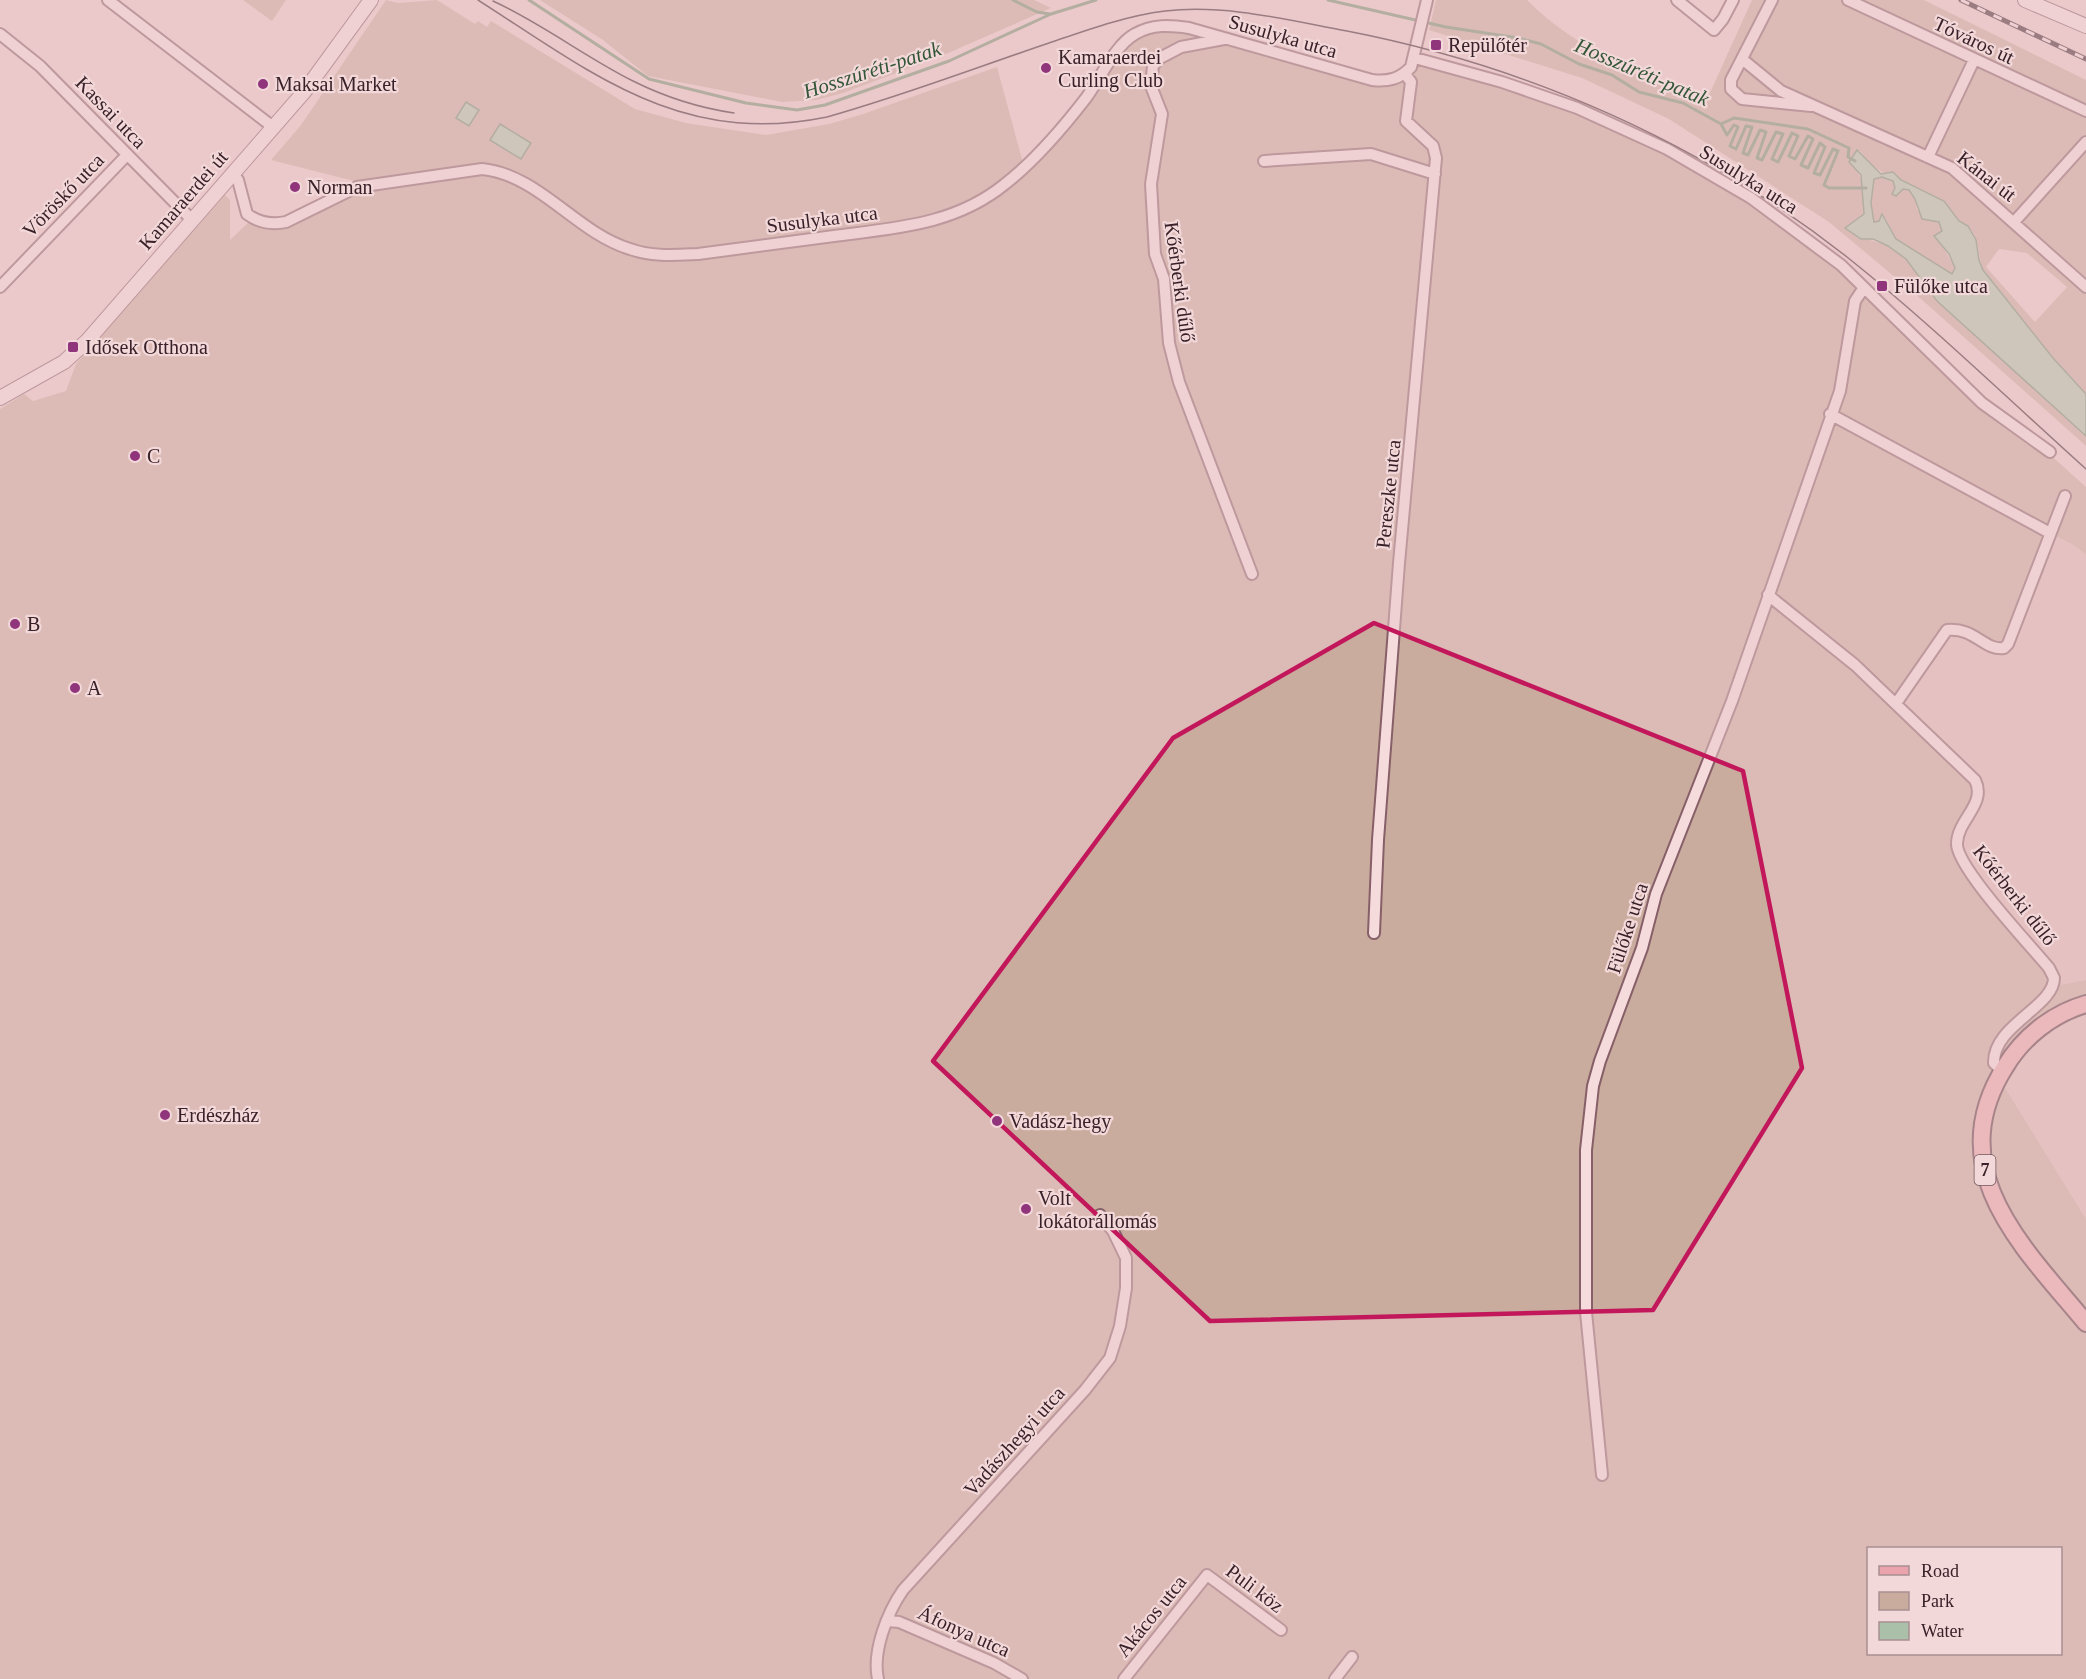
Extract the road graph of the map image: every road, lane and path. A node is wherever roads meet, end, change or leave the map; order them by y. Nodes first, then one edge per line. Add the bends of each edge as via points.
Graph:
1 (108, 0) edge
2 (371, 0) edge
3 (1677, 0) edge
4 (1733, 0) edge
5 (1772, 0) edge
6 (1848, 0) edge
7 (2025, 0) edge
8 (1426, 4) edge
9 (2086, 26) edge
10 (0, 34) edge
11 (1227, 38) junction
12 (1415, 58) junction
13 (1742, 59) junction
14 (1974, 60) junction
15 (1405, 74) junction
16 (1815, 106) junction
17 (2086, 111) edge
18 (273, 127) junction
19 (2086, 142) edge
20 (127, 154) junction
21 (1928, 157) junction
22 (1264, 162) dead end
23 (232, 173) junction
24 (1435, 174) junction
25 (191, 219) junction
26 (2015, 221) junction
27 (0, 287) edge
28 (2086, 287) edge
29 (1863, 289) junction
30 (0, 398) edge
31 (1830, 414) junction
32 (2050, 452) dead end
33 (2065, 496) dead end
34 (2050, 532) junction
35 (1252, 574) dead end
36 (1768, 595) junction
37 (1897, 702) junction
38 (1374, 933) dead end
39 (2086, 1004) edge
40 (2002, 1071) junction
41 (1100, 1215) dead end
42 (2086, 1323) edge
43 (1602, 1475) dead end
44 (1207, 1575) joint
45 (888, 1621) junction
46 (1281, 1630) dead end
47 (1352, 1657) dead end
48 (878, 1679) edge
49 (1022, 1679) edge
50 (1124, 1679) edge
51 (1335, 1679) edge

1 - 18 street
2 - 18 street, Kamaraerdei út via 320,73
3 - 4 street via 1714,30
5 - 13 street
6 - 14 street, Tóváros út
7 - 9 street
8 - 12 street
10 - 20 street, Kassai utca via 40,66
11 - 15 street, Susulyka utca via 1372,80 1390,80
11 - 23 street, Susulyka utca via 1174,26 1148,28 1135,34 1120,47 1047,146 1005,185 966,210 892,228 698,254 657,254 614,243 514,177 482,169 377,182 276,224 247,214 238,180
11 - 35 street, Kőérberki dűlő via 1181,47 1153,66 1151,86 1162,114 1151,184 1155,254 1164,279 1169,343 1179,382
12 - 15 street
12 - 29 street, Susulyka utca via 1577,108 1667,149 1791,226 1841,265
13 - 16 street, Kánai út via 1781,91
13 - 16 street, Kánai út via 1730,85 1742,99
14 - 17 street, Tóváros út
14 - 21 street
15 - 24 street, Pereszke utca via 1411,82 1406,121 1432,146
16 - 21 street, Kánai út
18 - 23 street, Kamaraerdei út
19 - 26 street
20 - 25 street, Kassai utca
20 - 27 street, Vöröskő utca
21 - 26 street, Kánai út via 1952,168
22 - 24 street via 1371,154
23 - 25 street, Kamaraerdei út
24 - 38 street, Pereszke utca via 1399,563
25 - 30 street, Kamaraerdei út via 78,350
26 - 28 street, Kánai út
29 - 31 street, Fülőke utca via 1855,302 1839,391
29 - 32 street, Susulyka utca via 1996,415
31 - 34 street
31 - 36 street, Fülőke utca
33 - 34 street
34 - 37 street via 2026,602 2004,648 1991,647 1969,632 1947,630
36 - 37 street, Kőérberki dűlő
36 - 43 street, Fülőke utca via 1660,885 1593,1086 1586,1150 1586,1312
37 - 40 street, Kőérberki dűlő via 1975,780 1979,796 1959,834 1957,851 2054,978 2050,992 2013,1025 1997,1050 1994,1063
39 - 40 main road, 7 via 2061,1013 2033,1033
40 - 42 main road, 7 via 1989,1101 1982,1138 1992,1196 2014,1234
41 - 45 street, Vadászhegyi utca via 1121,1245 1127,1270 1120,1326 1110,1358 910,1581 897,1598
44 - 46 street, Puli köz
44 - 50 street, Akácos utca
45 - 48 street, Vadászhegyi utca via 876,1659
45 - 49 street, Áfonya utca via 994,1663
47 - 51 street

